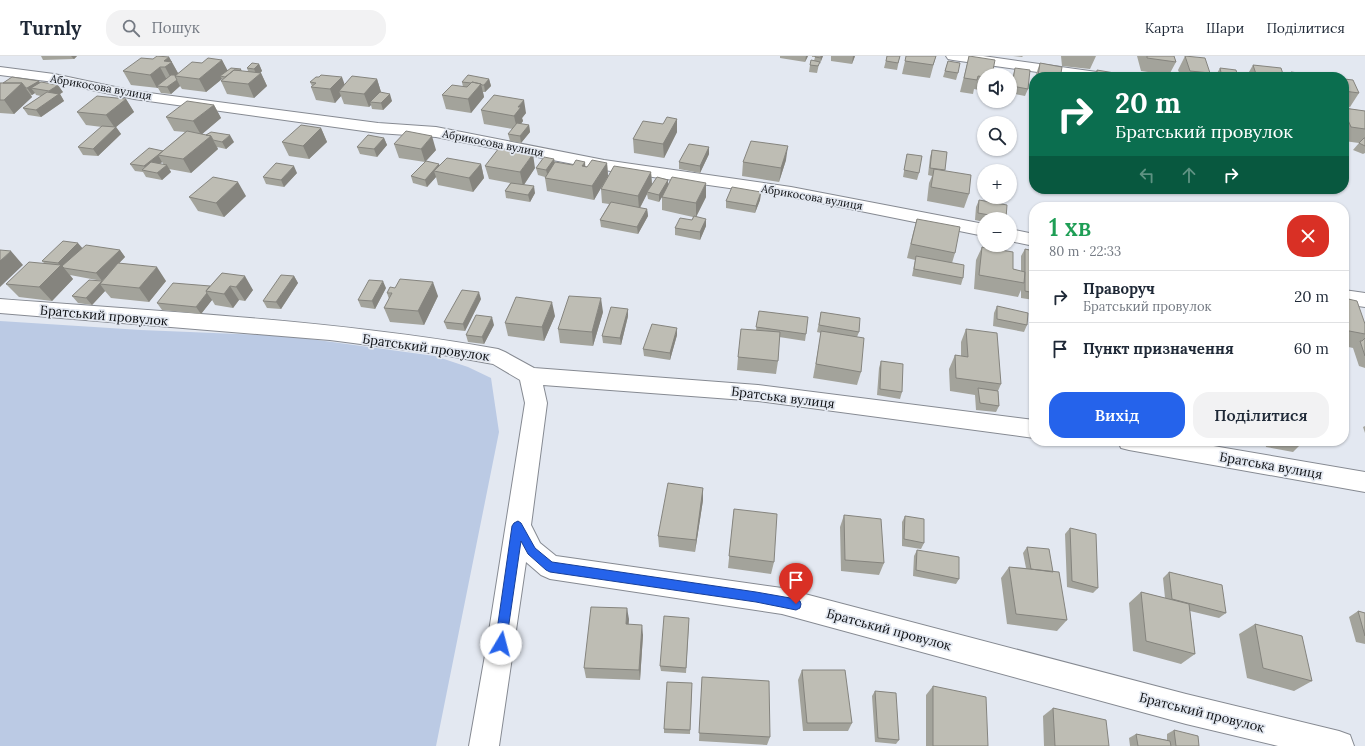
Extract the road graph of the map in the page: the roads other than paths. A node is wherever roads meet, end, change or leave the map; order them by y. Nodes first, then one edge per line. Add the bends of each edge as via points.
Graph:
1 (953, 56) edge
2 (3, 68) edge
3 (1068, 72) edge
4 (977, 229) edge
5 (1017, 236) edge
6 (1029, 239) edge
7 (1349, 297) edge
8 (1365, 300) edge
9 (0, 306) edge
10 (530, 376) junction
11 (1029, 428) edge
12 (1158, 446) edge
13 (1365, 482) edge
14 (518, 526) junction
15 (484, 746) edge
16 (1339, 746) edge

1 - 3 street
2 - 4 street, Абрикосова вулиця via 134,95 378,128 436,132 604,165 791,192
5 - 6 street
7 - 8 street
9 - 10 street, Братський провулок via 307,331 438,346 498,357
10 - 11 street, Братська вулиця via 758,393
10 - 14 street via 536,403
12 - 13 street, Братська вулиця
14 - 15 street
14 - 16 street, Братський провулок via 531,551 550,567 782,601 1186,709

